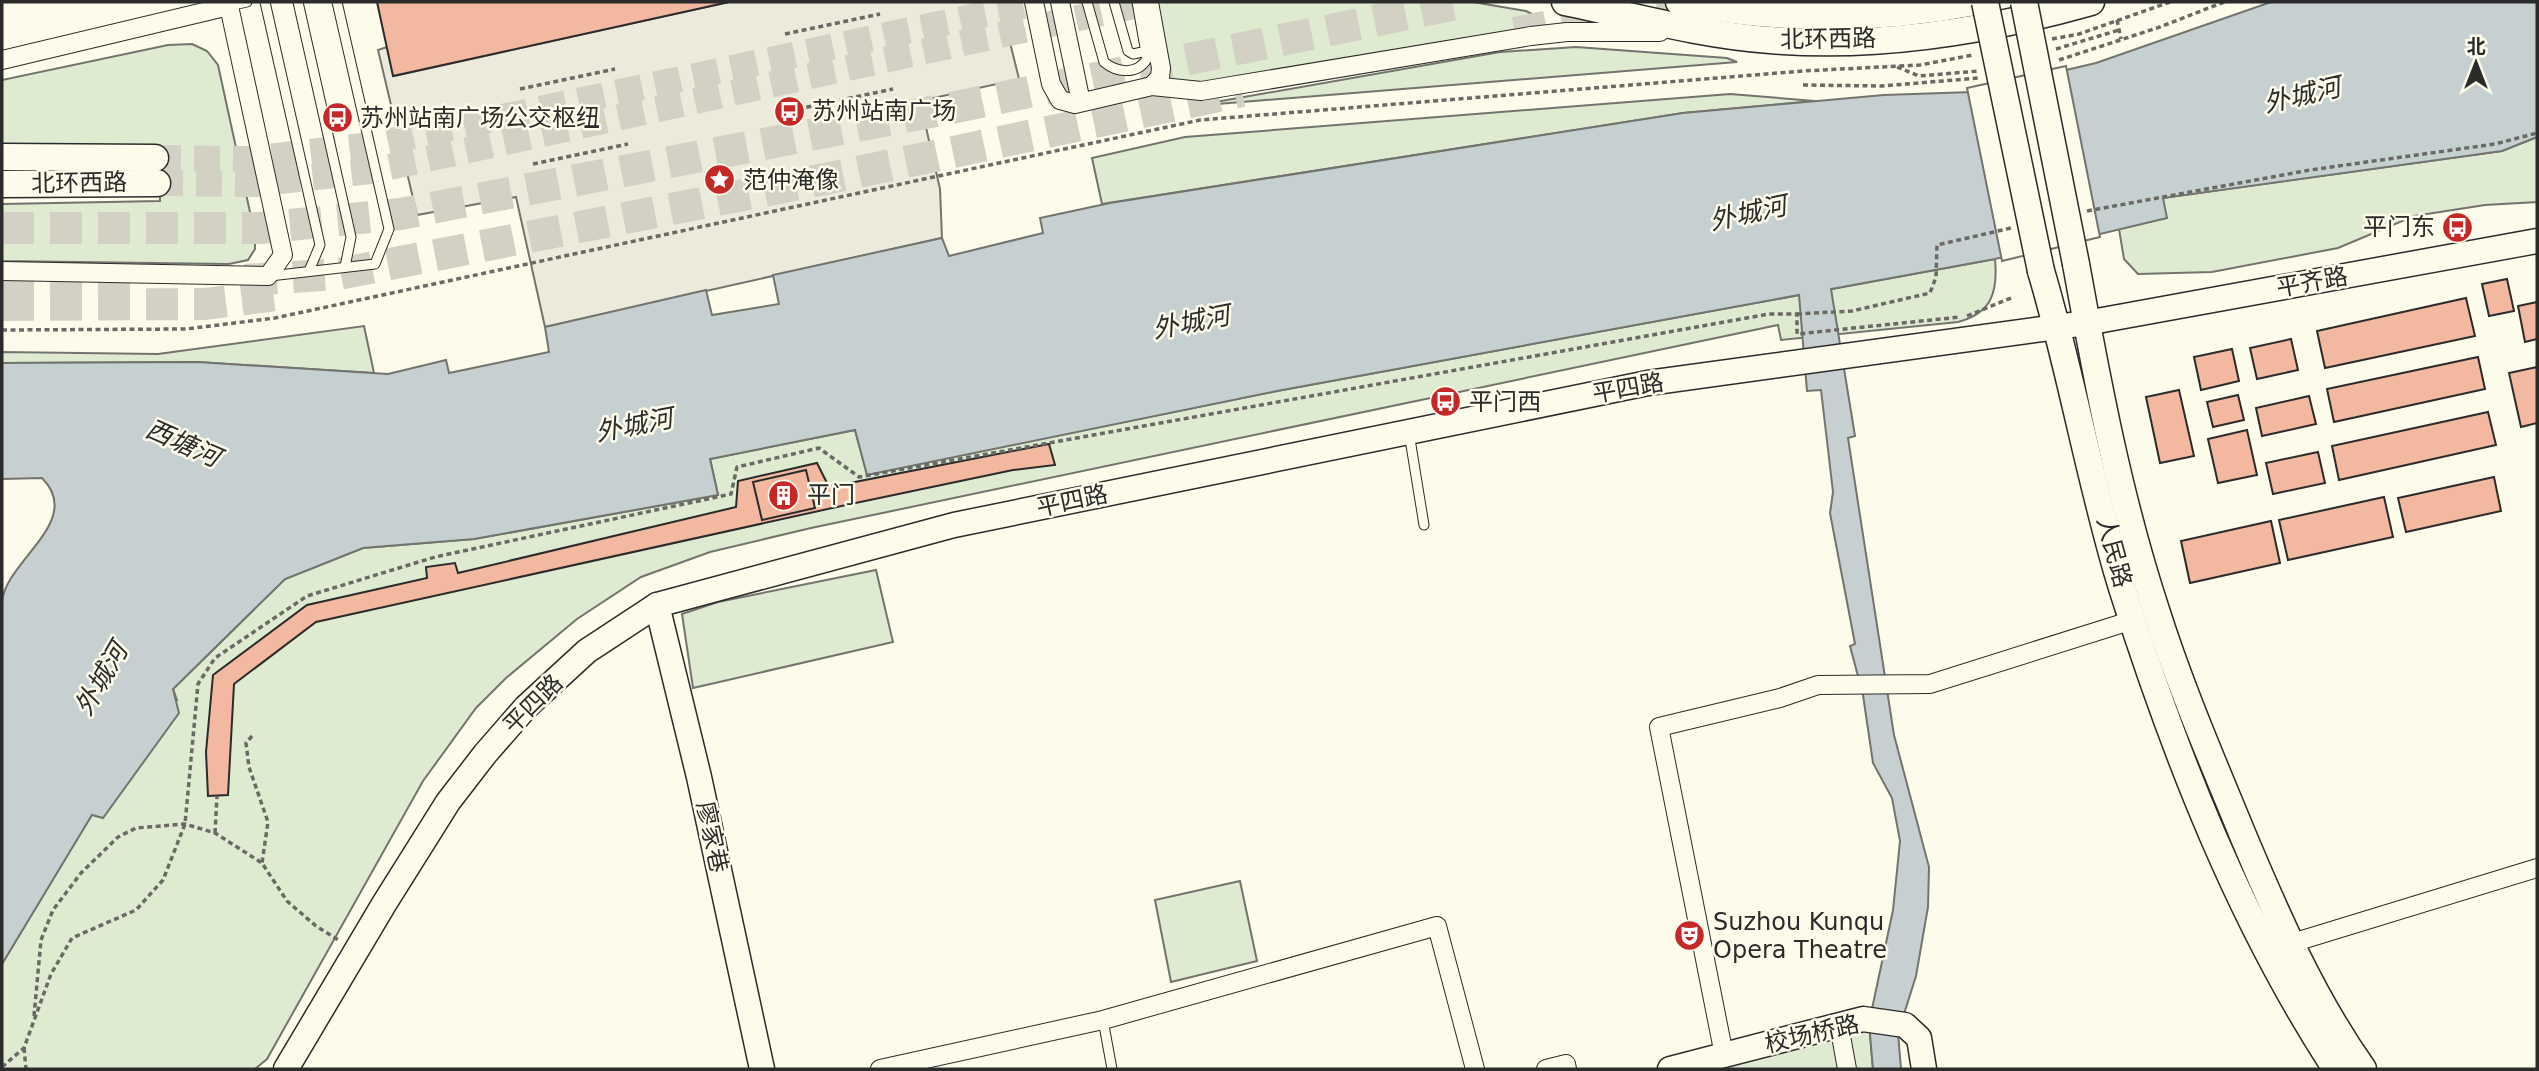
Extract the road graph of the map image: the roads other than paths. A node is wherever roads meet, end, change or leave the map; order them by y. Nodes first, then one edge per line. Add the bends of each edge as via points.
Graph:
1 (247, 2) edge
2 (265, 2) edge
3 (298, 2) edge
4 (337, 2) edge
5 (1034, 2) edge
6 (1060, 2) edge
7 (1087, 2) edge
8 (1114, 2) edge
9 (1137, 2) edge
10 (1149, 2) edge
11 (1565, 2) edge
12 (1679, 2) edge
13 (1975, 2) edge
14 (1985, 2) edge
15 (2024, 2) edge
16 (2091, 2) edge
17 (229, 6) junction
18 (1703, 32) junction
19 (1154, 57) junction
20 (2, 60) edge
21 (1138, 68) junction
22 (1152, 86) junction
23 (1081, 102) junction
24 (2, 157) edge
25 (2, 184) edge
26 (2537, 241) edge
27 (345, 267) junction
28 (2, 271) edge
29 (309, 271) junction
30 (268, 276) junction
31 (2086, 323) junction
32 (2058, 327) junction
33 (1409, 432) junction
34 (1424, 525) dead end
35 (657, 605) junction
36 (2133, 620) junction
37 (2537, 868) edge
38 (2292, 943) junction
39 (1102, 1020) junction
40 (1851, 1022) junction
41 (1724, 1055) junction
42 (2350, 1068) edge
43 (286, 1069) edge
44 (762, 1069) edge
45 (880, 1069) edge
46 (1112, 1069) edge
47 (1475, 1069) edge
48 (1546, 1069) edge
49 (1567, 1069) edge
50 (1670, 1069) edge
51 (1847, 1069) edge
52 (1924, 1069) edge

1 - 17 lane
2 - 29 lane via 320,245
3 - 27 lane via 351,237
4 - 27 lane via 389,229 375,264
5 - 23 street via 1051,84 1065,102
6 - 23 street
7 - 21 lane via 1104,62 1120,71
8 - 19 lane via 1128,51
9 - 19 lane
10 - 19 street
11 - 18 main road, 北环西路
12 - 13 main road, 北环西路 via 1771,14 1821,15 1935,9
14 - 32 main road, 人民路, bridge via 1993,60
15 - 31 main road, 人民路, bridge via 2037,48
16 - 18 main road, 北环西路 via 2005,24 1901,38 1771,40
17 - 20 street
17 - 30 street via 283,255
18 - 22 street via 1567,32 1201,91
19 - 21 lane
19 - 21 lane
19 - 22 street via 1160,77
22 - 23 street
24 - 25 main road, 北环西路 via 156,170
26 - 31 main road, 平齐路
27 - 29 lane
28 - 30 street
29 - 30 lane
31 - 32 main road, 平四路
31 - 38 main road, 人民路 via 2121,485 2156,611 2211,759
32 - 33 main road, 平四路 via 1648,383
32 - 36 main road, 人民路
33 - 34 lane
33 - 35 main road, 平四路 via 954,525
35 - 43 main road, 平四路 via 587,651 526,707 448,802
35 - 44 main road, 廖家巷
36 - 41 street via 1930,684 1818,685 1659,727
36 - 42 main road, 人民路 via 2156,691 2228,869 2301,1017
37 - 38 street
38 - 42 main road, 人民路
39 - 45 street
39 - 46 lane
39 - 47 street via 1437,926
40 - 41 main road, 校场桥路
40 - 51 street
40 - 52 main road, 校场桥路 via 1905,1025 1919,1038
41 - 50 main road, 校场桥路
48 - 49 street via 1566,1064

